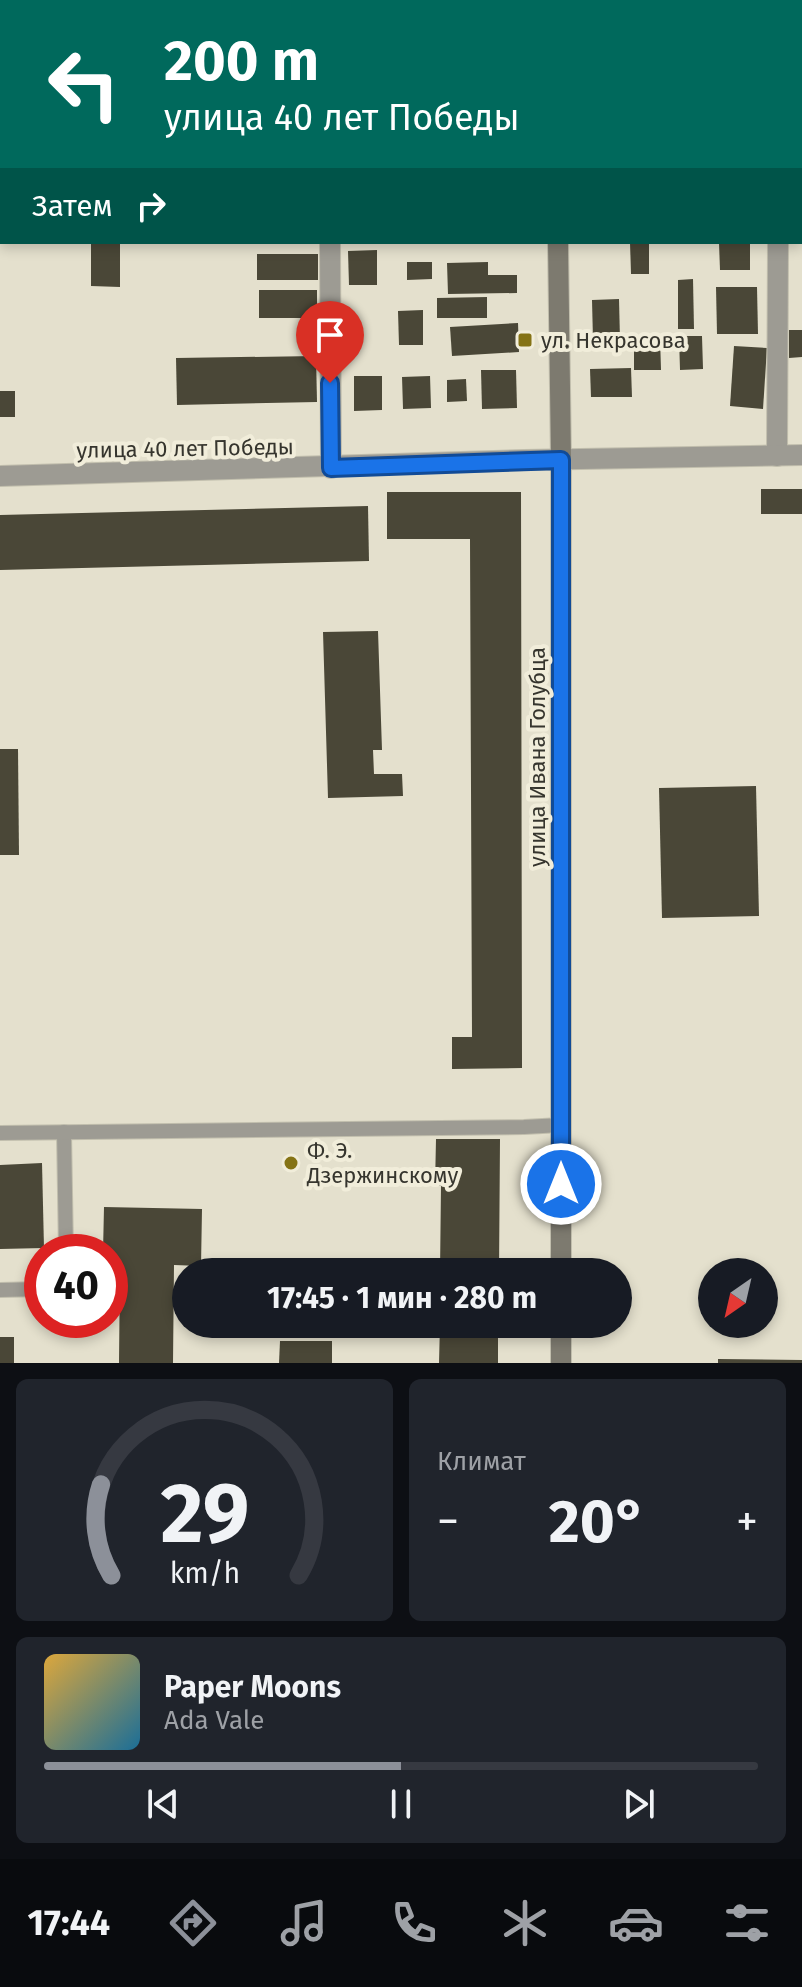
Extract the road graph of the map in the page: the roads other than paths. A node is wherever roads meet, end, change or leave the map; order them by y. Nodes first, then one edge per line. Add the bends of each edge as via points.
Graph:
1 (330, 244) edge
2 (558, 244) edge
3 (778, 244) edge
4 (802, 455) edge
5 (777, 456) junction
6 (561, 460) junction
7 (331, 468) junction
8 (0, 476) edge
9 (561, 1125) junction
10 (64, 1132) junction
11 (0, 1133) edge
12 (66, 1234) edge
13 (561, 1258) edge
14 (24, 1289) edge
15 (0, 1290) edge
16 (561, 1338) edge
17 (561, 1363) edge

1 - 7 street
2 - 6 street, улица Ивана Голубца
3 - 5 street
4 - 5 street, улица 40 лет Победы
5 - 6 street, улица 40 лет Победы
6 - 7 street, улица 40 лет Победы
6 - 9 street, улица Ивана Голубца
7 - 8 street, улица 40 лет Победы
9 - 10 lane
9 - 13 street, улица Ивана Голубца
10 - 11 lane
10 - 12 lane
14 - 15 lane
16 - 17 street

